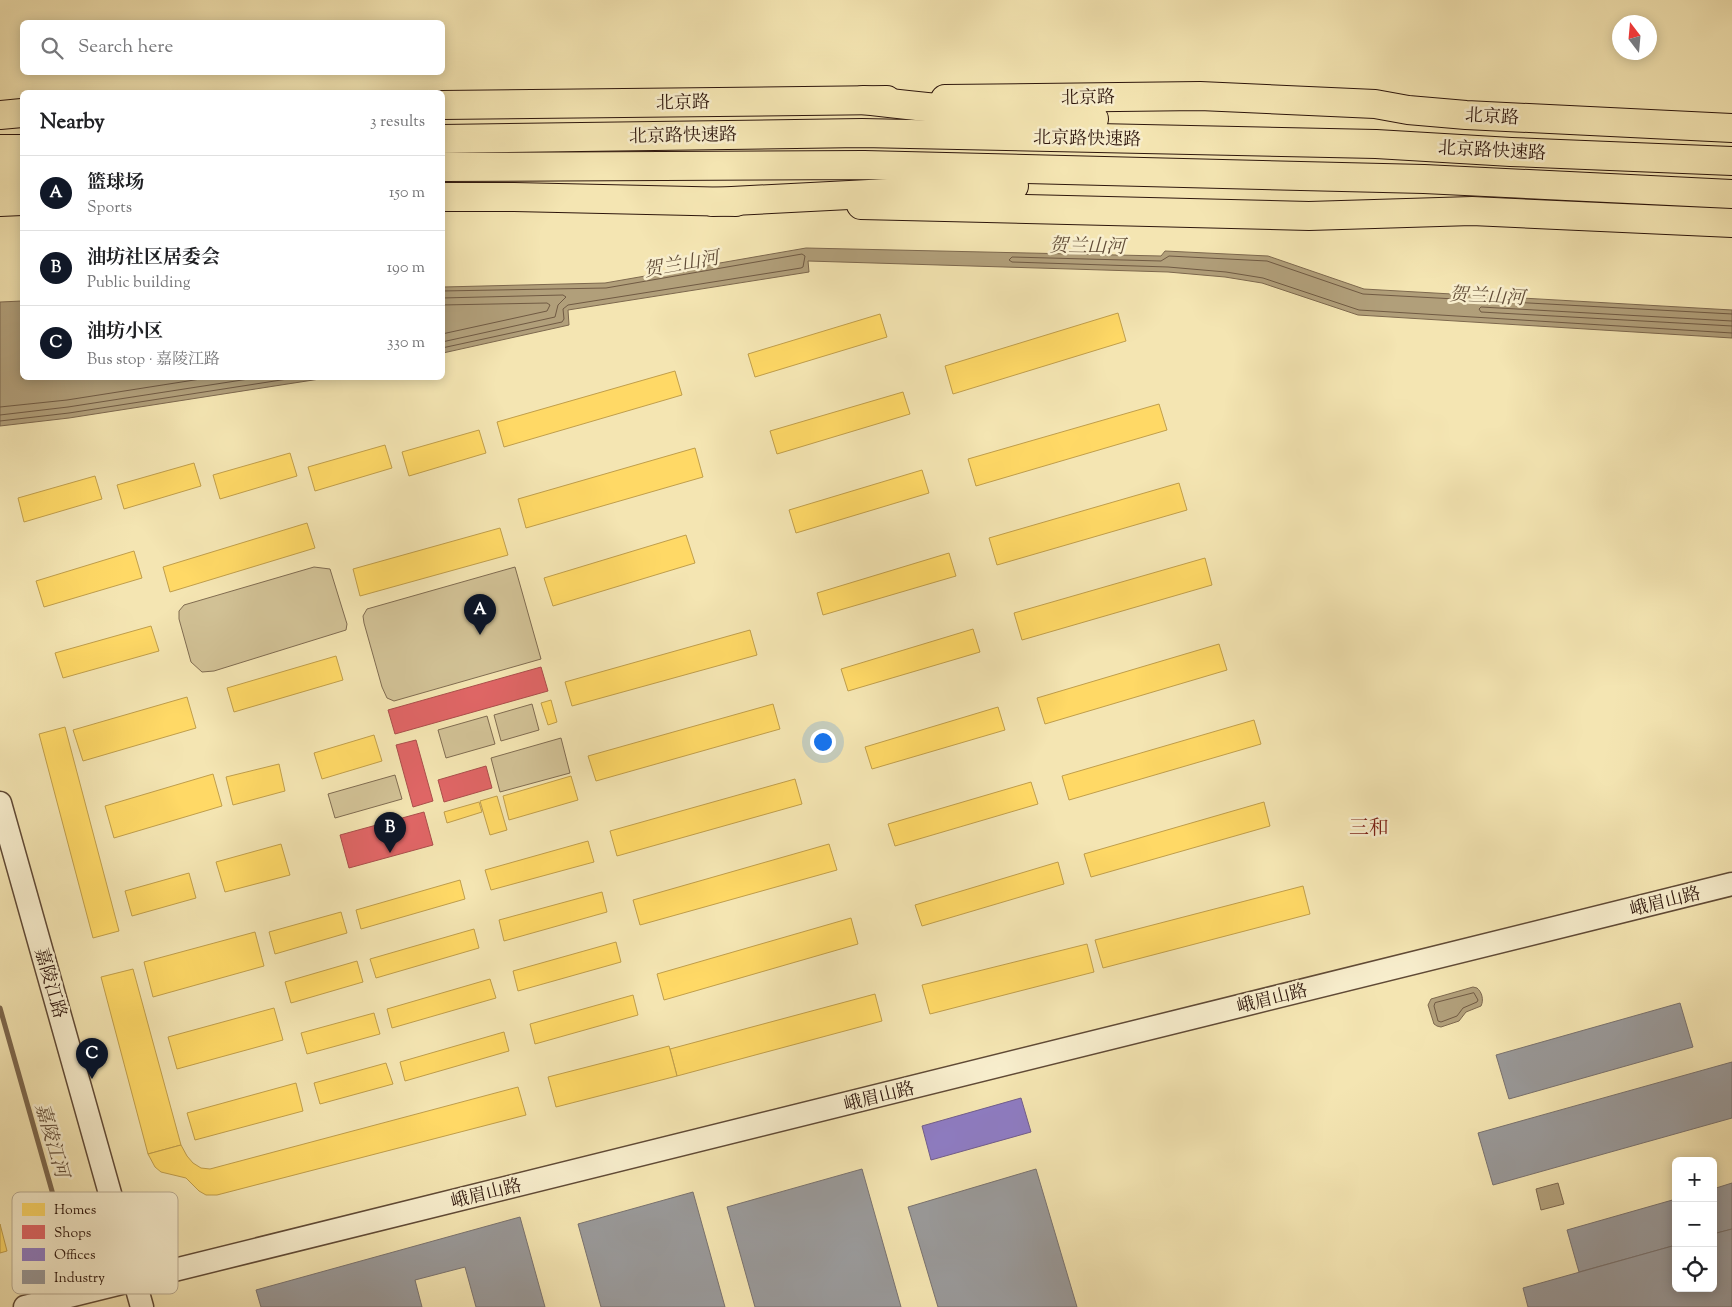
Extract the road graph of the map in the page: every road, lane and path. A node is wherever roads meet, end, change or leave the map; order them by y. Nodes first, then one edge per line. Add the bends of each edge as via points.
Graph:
1 (864, 100) junction
2 (445, 105) edge
3 (20, 114) edge
4 (0, 115) edge
5 (1732, 128) edge
6 (445, 139) edge
7 (0, 149) edge
8 (20, 149) edge
9 (1510, 152) junction
10 (1732, 161) edge
11 (445, 167) edge
12 (0, 175) edge
13 (20, 175) edge
14 (1424, 179) junction
15 (1732, 194) edge
16 (445, 197) edge
17 (20, 201) edge
18 (0, 202) edge
19 (713, 202) junction
20 (1732, 223) edge
21 (0, 803) edge
22 (1732, 884) edge
23 (109, 1192) edge
24 (178, 1269) edge
25 (78, 1294) edge
26 (138, 1294) edge
27 (30, 1306) edge
28 (142, 1307) edge

1 - 2 main road, 北京路
1 - 5 main road, 北京路 via 1200,96 1375,104 1437,113
1 - 9 main road via 1060,118 1313,124
3 - 4 main road
6 - 9 main road, 北京路快速路 via 862,133 1376,144
7 - 8 main road
9 - 10 main road, 北京路快速路
11 - 14 main road, 北京路快速路 via 864,165
12 - 13 main road
14 - 15 main road, 北京路快速路
14 - 19 main road via 1291,190 986,186
16 - 19 main road
17 - 18 main road
19 - 20 main road via 1309,216 1472,212
21 - 23 street, 嘉陵江路
22 - 24 street, 峨眉山路
25 - 27 street, 峨眉山路
26 - 28 street, 嘉陵江路

